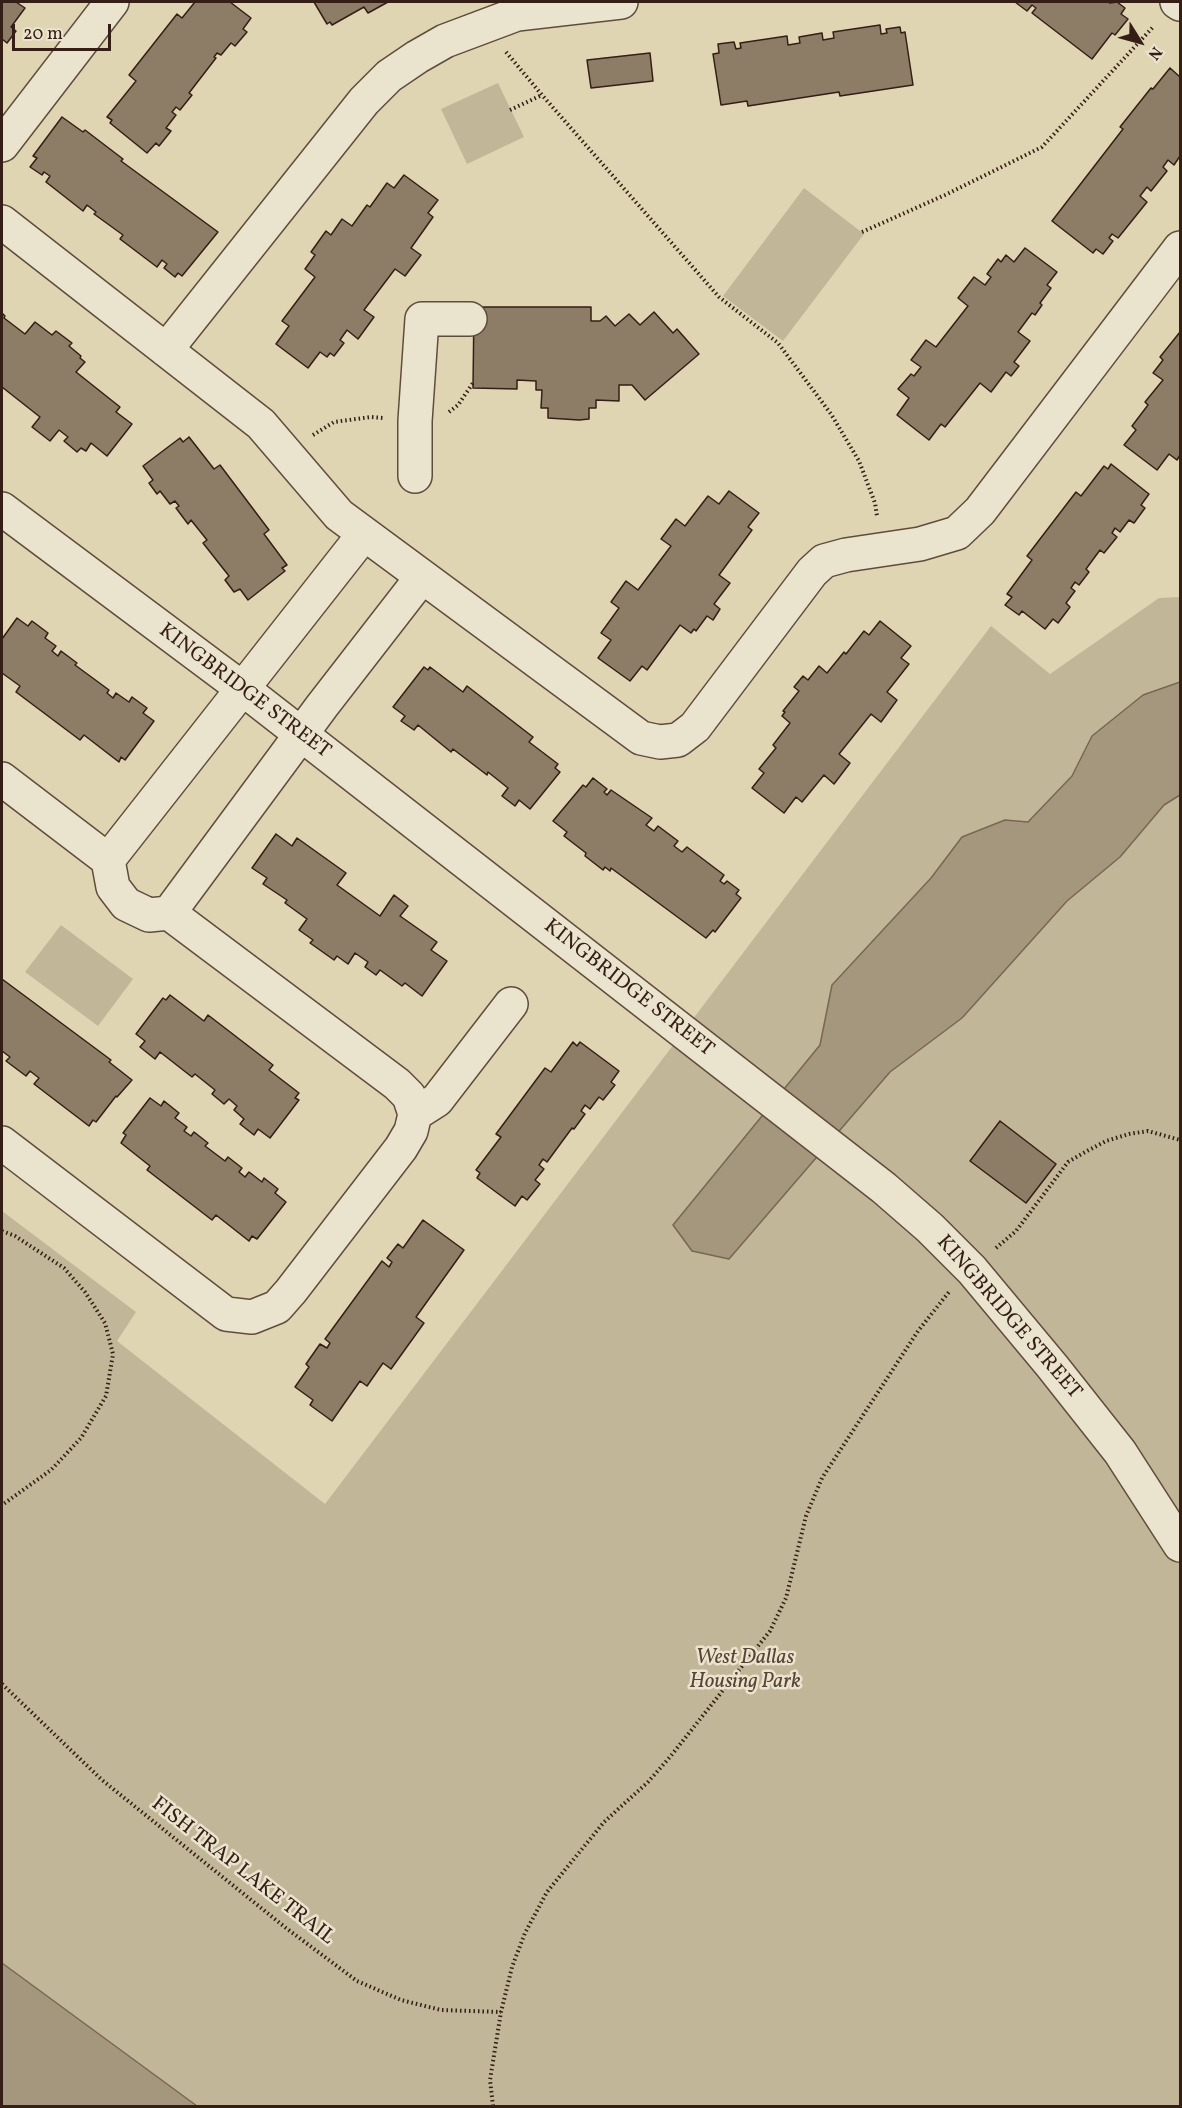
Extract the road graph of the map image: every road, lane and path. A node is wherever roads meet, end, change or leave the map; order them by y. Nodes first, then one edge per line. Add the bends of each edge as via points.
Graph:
1 (112, 2) edge
2 (621, 2) edge
3 (1179, 3) edge
4 (485, 26) junction
5 (542, 95) junction
6 (510, 110) dead end
7 (2, 145) edge
8 (2, 222) edge
9 (862, 232) dead end
10 (1180, 248) edge
11 (470, 320) dead end
12 (166, 350) junction
13 (415, 476) dead end
14 (2, 509) edge
15 (364, 534) junction
16 (880, 549) junction
17 (422, 577) junction
18 (243, 689) junction
19 (301, 735) junction
20 (2, 779) edge
21 (108, 860) junction
22 (169, 913) junction
23 (511, 1005) dead end
24 (415, 1114) junction
25 (1180, 1140) edge
26 (2, 1143) edge
27 (2, 1231) edge
28 (972, 1270) junction
29 (2, 1505) edge
30 (1180, 1545) edge
31 (2, 1684) edge
32 (501, 2012) junction
33 (493, 2106) edge

1 - 7 street
2 - 4 street via 517,14
3 - 9 path via 1042,147
4 - 5 path
4 - 12 street via 417,57 364,100
5 - 6 path
5 - 16 path via 719,297 778,343 831,414 859,461 875,503
8 - 12 street
10 - 16 street via 980,511 957,534
11 - 13 street via 422,319
12 - 15 street via 261,424 339,515
14 - 18 street, KINGBRIDGE STREET
15 - 17 street
15 - 18 street
16 - 17 street via 824,561 695,727 678,740 660,742 641,738
17 - 19 street
18 - 19 street, KINGBRIDGE STREET
18 - 21 street
19 - 22 street
19 - 28 street, KINGBRIDGE STREET via 884,1188
20 - 21 street
21 - 22 street via 113,887 126,904 149,915
22 - 24 street via 397,1084 409,1096
23 - 24 street via 437,1100
24 - 26 street via 411,1131 400,1148 291,1291 277,1307 252,1317 226,1314
25 - 28 path via 1148,1131 1129,1134 1106,1141 1068,1162 1016,1230
27 - 29 path via 64,1268 105,1323 113,1354 106,1396 81,1438 51,1470
28 - 30 street, KINGBRIDGE STREET via 1120,1452
28 - 32 path via 942,1299 918,1331 822,1478 806,1516 786,1598 770,1631 670,1757 604,1822 547,1892 525,1934
31 - 32 path, FISH TRAP LAKE TRAIL via 102,1780 357,1981 401,2000 441,2010
32 - 33 path via 490,2080

